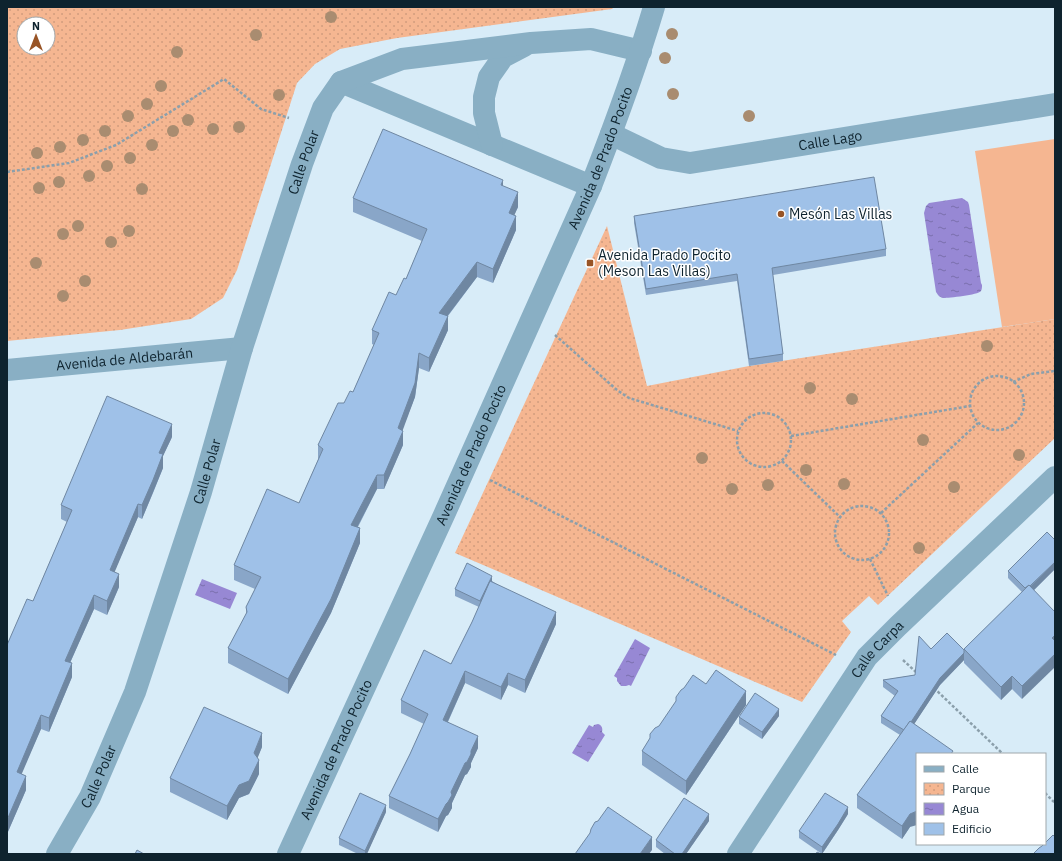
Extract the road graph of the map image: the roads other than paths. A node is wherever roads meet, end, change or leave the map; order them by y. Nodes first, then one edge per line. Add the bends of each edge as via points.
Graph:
1 (654, 7) edge
2 (531, 43) junction
3 (641, 51) junction
4 (341, 82) junction
5 (1055, 104) edge
6 (611, 134) junction
7 (492, 145) junction
8 (591, 186) junction
9 (242, 348) junction
10 (7, 370) edge
11 (1055, 477) edge
12 (56, 854) edge
13 (288, 854) edge
14 (738, 854) edge

1 - 3 street, Avenida de Prado Pocito
2 - 3 street via 591,39
2 - 4 street via 402,59
2 - 7 street via 503,57 489,77 484,97 484,113
3 - 6 street, Avenida de Prado Pocito
4 - 7 street
4 - 9 street, Calle Polar via 323,108 302,164
5 - 6 street, Calle Lago via 690,162 661,158
6 - 8 street, Avenida de Prado Pocito
7 - 8 street
8 - 13 street, Avenida de Prado Pocito via 444,515
9 - 10 street, Avenida de Aldebarán
9 - 12 street, Calle Polar via 201,492 135,692 90,797
11 - 14 street, Calle Carpa via 867,657

